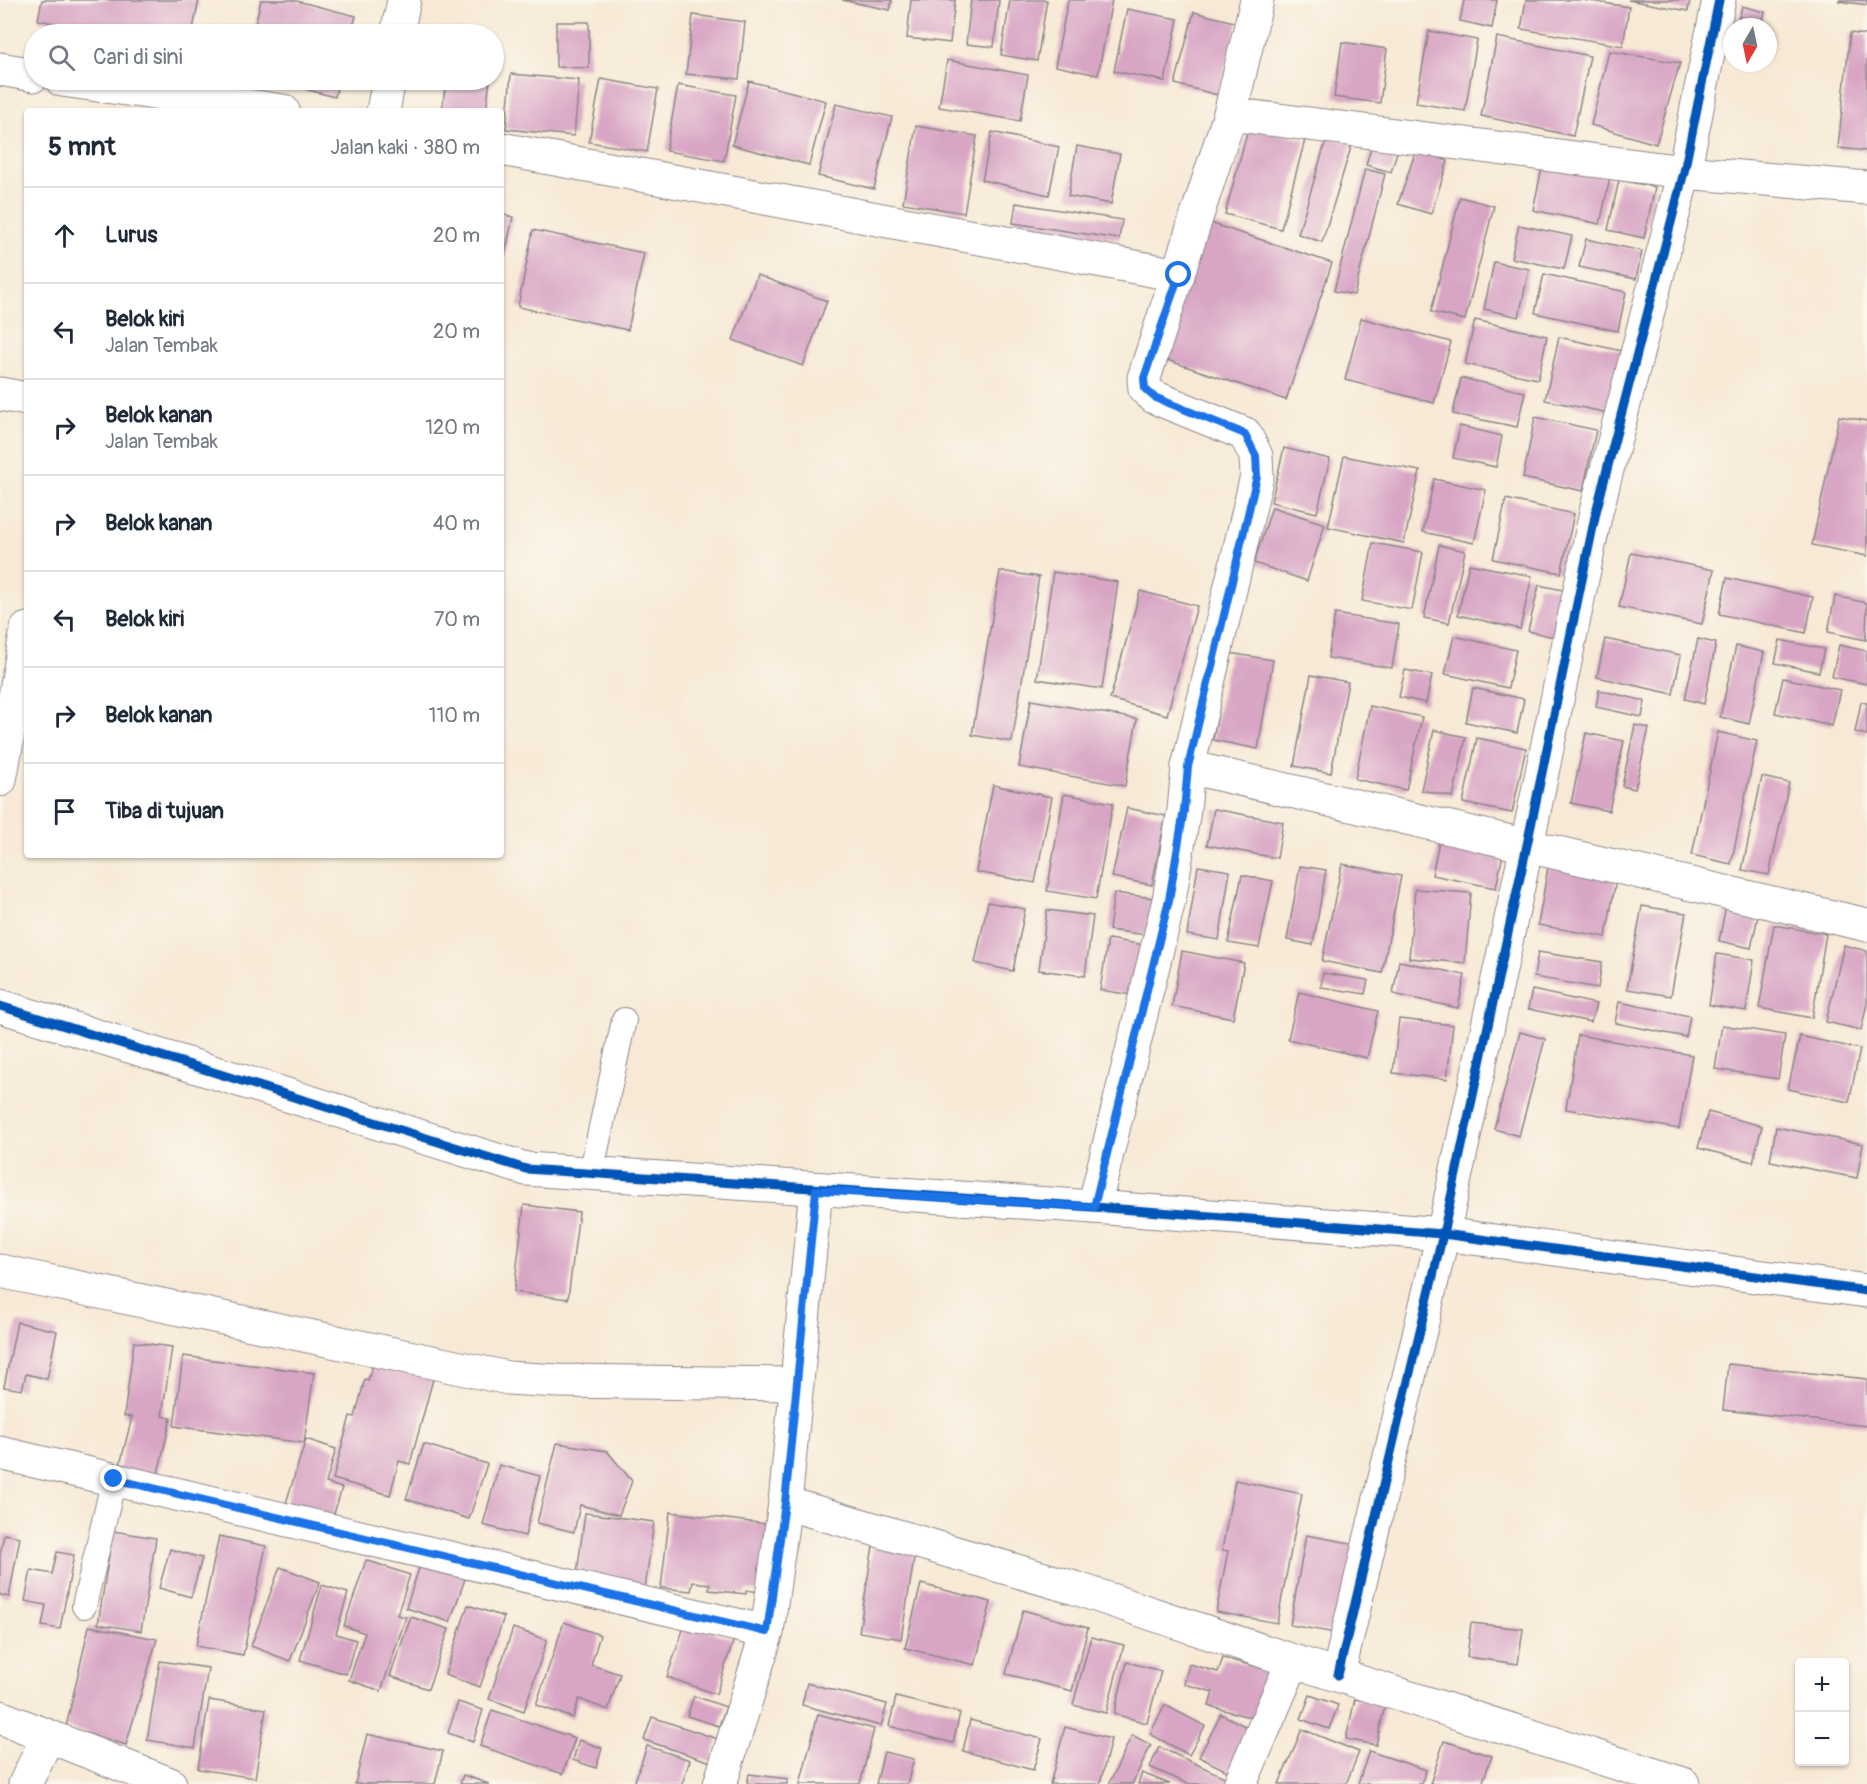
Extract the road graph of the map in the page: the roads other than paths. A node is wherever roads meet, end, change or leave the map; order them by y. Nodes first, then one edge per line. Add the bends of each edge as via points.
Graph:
1 (404, 0) edge
2 (1257, 0) edge
3 (1719, 0) edge
4 (399, 24) edge
5 (0, 69) edge
6 (24, 73) edge
7 (133, 90) edge
8 (387, 90) edge
9 (261, 108) edge
10 (384, 108) edge
11 (1230, 114) junction
12 (504, 150) edge
13 (1684, 172) junction
14 (1867, 188) edge
15 (1179, 275) junction
16 (0, 394) edge
17 (24, 398) edge
18 (24, 646) edge
19 (1188, 767) junction
20 (0, 780) edge
21 (1527, 846) junction
22 (1867, 926) edge
23 (0, 1006) edge
24 (624, 1020) dead end
25 (591, 1174) junction
26 (816, 1190) junction
27 (1094, 1207) junction
28 (1443, 1234) junction
29 (0, 1271) edge
30 (1867, 1291) edge
31 (797, 1384) junction
32 (0, 1453) edge
33 (114, 1479) junction
34 (785, 1503) junction
35 (84, 1606) dead end
36 (767, 1632) junction
37 (1293, 1661) junction
38 (1338, 1675) junction
39 (0, 1717) edge
40 (48, 1736) junction
41 (25, 1784) edge
42 (170, 1784) edge
43 (720, 1784) edge
44 (1240, 1784) edge
45 (1683, 1784) edge

1 - 4 street
2 - 11 street
3 - 13 street
5 - 6 street
7 - 9 street
8 - 10 street
11 - 13 street
11 - 15 street
12 - 15 street
13 - 14 street
13 - 21 street via 1596,512
15 - 19 street via 1144,378 1145,389 1154,397 1245,434 1256,456 1257,476
16 - 17 street
18 - 20 street
19 - 21 street
19 - 27 street via 1169,900
21 - 22 street
21 - 28 street
23 - 25 street via 526,1169
24 - 25 lane
25 - 26 street
26 - 27 street
26 - 31 street
27 - 28 street
28 - 30 street
28 - 38 street
29 - 31 street via 508,1378
31 - 34 street
32 - 33 street
33 - 35 lane
33 - 36 street
34 - 36 street
34 - 37 street via 1075,1588
36 - 43 street
37 - 38 street
37 - 44 street
38 - 45 street
39 - 40 street
40 - 41 street
40 - 42 street

